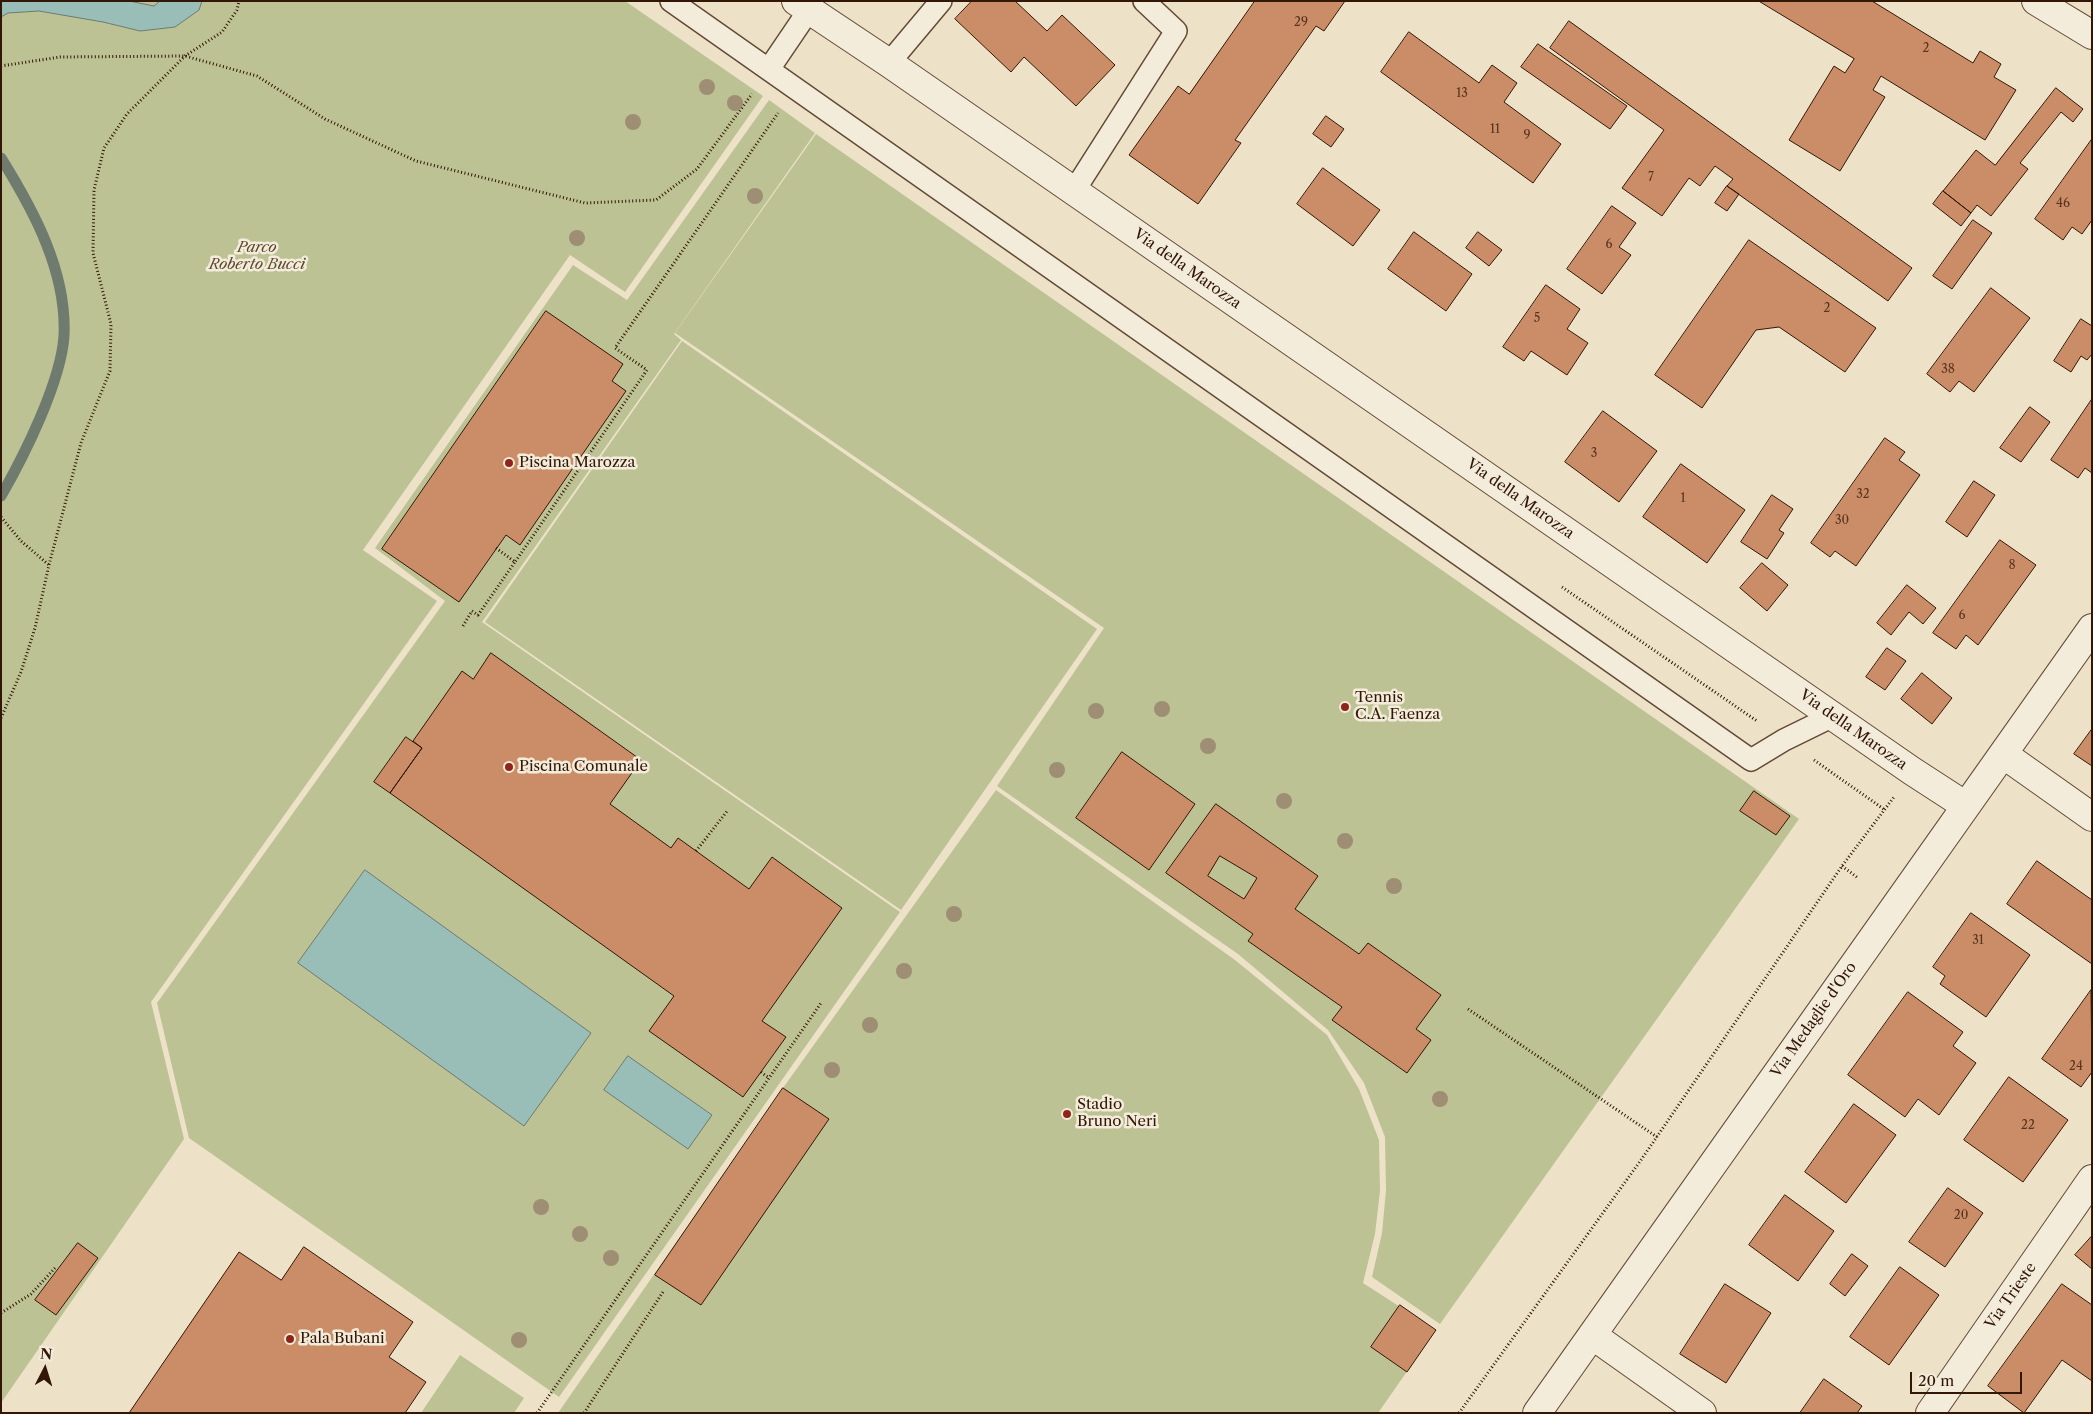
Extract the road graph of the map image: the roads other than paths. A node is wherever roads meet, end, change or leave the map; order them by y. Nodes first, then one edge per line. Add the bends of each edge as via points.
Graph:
1 (671, 1) edge
2 (941, 1) edge
3 (1144, 1) edge
4 (2036, 1) edge
5 (803, 6) edge
6 (2092, 35) edge
7 (890, 63) junction
8 (769, 69) junction
9 (1074, 191) junction
10 (2092, 628) edge
11 (1833, 716) junction
12 (2003, 754) junction
13 (1966, 806) junction
14 (2092, 817) edge
15 (2092, 1179) edge
16 (1592, 1335) junction
17 (1537, 1413) edge
18 (1702, 1413) edge
19 (1930, 1413) edge

1 - 8 lane
2 - 7 lane
3 - 9 lane via 1176,31
4 - 6 street
5 - 7 street, Via della Marozza
5 - 8 lane
7 - 9 street, Via della Marozza
8 - 11 lane via 1751,760
9 - 11 street, Via della Marozza
10 - 12 street, Via Medaglie d'Oro
11 - 13 street, Via della Marozza
12 - 13 street, Via Medaglie d'Oro
12 - 14 street
13 - 16 street, Via Medaglie d'Oro
15 - 19 street, Via Trieste
16 - 17 street, Via Medaglie d'Oro
16 - 18 street

